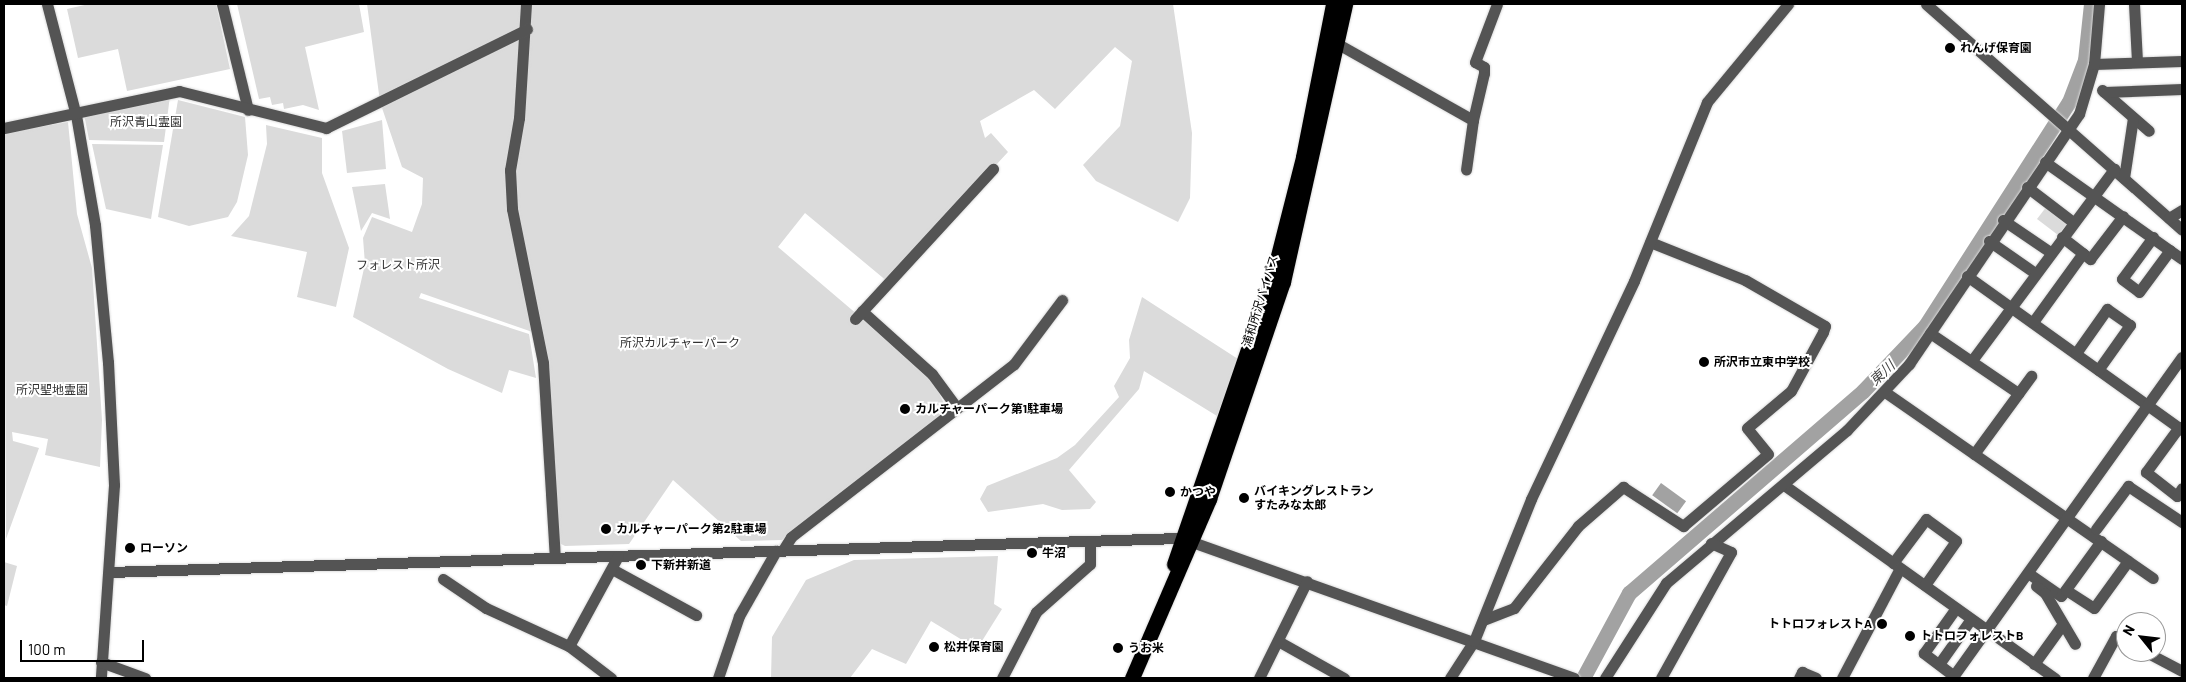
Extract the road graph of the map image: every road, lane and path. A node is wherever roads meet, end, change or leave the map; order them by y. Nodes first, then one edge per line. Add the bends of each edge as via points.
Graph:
1 (47, 4) edge
2 (222, 4) edge
3 (526, 4) edge
4 (1333, 4) edge
5 (1346, 4) edge
6 (1497, 4) edge
7 (1788, 4) edge
8 (1926, 4) edge
9 (2099, 4) edge
10 (2134, 4) edge
11 (527, 29) junction
12 (1338, 44) junction
13 (2182, 61) edge
14 (2137, 62) junction
15 (2094, 64) junction
16 (2090, 82) junction
17 (2182, 89) edge
18 (2104, 92) junction
19 (248, 110) junction
20 (76, 115) junction
21 (2133, 118) junction
22 (1473, 120) junction
23 (4, 128) edge
24 (2067, 128) junction
25 (2149, 131) dead end
26 (2045, 162) junction
27 (993, 169) dead end
28 (2114, 169) junction
29 (1466, 170) dead end
30 (2124, 178) junction
31 (2027, 187) junction
32 (2093, 196) junction
33 (2182, 210) edge
34 (2123, 216) junction
35 (2169, 218) junction
36 (2003, 220) junction
37 (2073, 222) junction
38 (2182, 230) edge
39 (2062, 237) junction
40 (2153, 238) junction
41 (1989, 241) junction
42 (1650, 242) junction
43 (2170, 250) junction
44 (2050, 252) junction
45 (2083, 254) junction
46 (2182, 259) edge
47 (2035, 272) junction
48 (1967, 276) junction
49 (1062, 300) dead end
50 (2010, 306) junction
51 (2033, 322) junction
52 (1930, 333) junction
53 (2076, 353) junction
54 (1973, 359) junction
55 (2182, 359) edge
56 (2098, 370) junction
57 (2030, 376) dead end
58 (1885, 392) junction
59 (2018, 393) junction
60 (2148, 405) junction
61 (956, 408) junction
62 (2181, 428) edge
63 (1974, 454) junction
64 (1784, 485) junction
65 (2182, 488) edge
66 (2068, 517) junction
67 (2182, 522) edge
68 (2096, 529) dead end
69 (1187, 539) junction
70 (1090, 541) junction
71 (2101, 541) junction
72 (1711, 543) junction
73 (780, 550) junction
74 (618, 556) junction
75 (555, 558) junction
76 (2128, 561) junction
77 (1897, 566) junction
78 (612, 569) junction
79 (109, 572) junction
80 (2027, 575) junction
81 (2153, 578) dead end
82 (443, 579) dead end
83 (1307, 581) junction
84 (1925, 585) junction
85 (2066, 590) junction
86 (1956, 608) junction
87 (696, 614) dead end
88 (1971, 619) junction
89 (1483, 620) junction
90 (2062, 625) junction
91 (1987, 630) junction
92 (2116, 636) edge
93 (1278, 641) junction
94 (1474, 641) junction
95 (2075, 644) dead end
96 (569, 646) junction
97 (101, 662) junction
98 (2165, 662) edge
99 (1939, 664) junction
100 (2034, 664) junction
101 (2182, 671) edge
102 (1953, 677) edge
103 (101, 678) edge
104 (145, 678) edge
105 (611, 678) edge
106 (718, 678) edge
107 (1002, 678) edge
108 (1132, 678) edge
109 (1259, 678) edge
110 (1344, 678) edge
111 (1450, 678) edge
112 (1574, 678) edge
113 (1605, 678) edge
114 (1661, 678) edge
115 (1799, 678) edge
116 (1816, 678) edge
117 (1842, 678) edge
118 (2055, 678) edge
119 (2093, 678) edge

1 - 20 street
2 - 19 street
3 - 11 street
4 - 69 highway, 浦和所沢バイパス via 1303,157 1272,279
5 - 12 highway, 浦和所沢バイパス
6 - 22 street via 1476,62 1484,73
7 - 42 street via 1716,86
8 - 24 street
9 - 15 street
10 - 14 street
11 - 19 street via 326,128
11 - 75 street via 510,170 512,210 543,363
12 - 22 street
12 - 69 highway, 浦和所沢バイパス via 1283,282
13 - 14 street
14 - 15 street
15 - 16 street
16 - 18 street
16 - 24 street
17 - 18 street
18 - 21 street
19 - 20 street via 179,91
20 - 23 street
20 - 79 street via 99,254 113,428
21 - 25 street
21 - 30 street
22 - 29 street
24 - 26 street
24 - 28 street
26 - 31 street
26 - 32 street
27 - 61 street via 859,315 932,374
28 - 30 street
28 - 32 street
30 - 35 street
31 - 36 street
31 - 37 street
32 - 34 street
32 - 37 street
33 - 35 street
34 - 40 street
34 - 45 street via 2090,259
35 - 38 street
36 - 41 street
36 - 44 street
37 - 39 street
39 - 44 street
39 - 45 street
40 - 43 street
40 - 43 street via 2122,279 2139,292
41 - 47 street
41 - 48 street
42 - 89 street via 1540,478
42 - 89 street via 1745,280 1825,326 1824,332 1791,391 1746,428 1768,454 1683,526 1623,487 1578,526 1514,608
43 - 46 street
44 - 47 street
45 - 51 street
47 - 50 street
48 - 50 street
48 - 52 street
49 - 61 street via 1014,364
50 - 51 street
50 - 54 street
51 - 53 street
52 - 54 street
52 - 58 street
53 - 56 street
53 - 56 street via 2107,309 2130,325
54 - 59 street
55 - 60 street
56 - 60 street
57 - 59 street
58 - 63 street
58 - 64 street
59 - 63 street
60 - 62 street
60 - 66 street
61 - 73 street via 791,537
62 - 65 street via 2146,472 2177,496
63 - 66 street
64 - 72 street
64 - 77 street
66 - 71 street
66 - 80 street
67 - 68 street via 2128,486
69 - 70 street
69 - 83 street
69 - 108 highway, 浦和所沢バイパス
70 - 73 street
70 - 107 street via 1090,564 1036,612
71 - 76 street
71 - 85 street
72 - 113 street via 1666,583
72 - 114 street via 1731,552
73 - 74 street
73 - 106 street via 739,616
74 - 75 street
74 - 78 street
75 - 79 street
76 - 81 street
76 - 85 street via 2094,608
77 - 84 street
77 - 84 street via 1926,519 1956,541
77 - 117 street
78 - 87 street
78 - 96 street
79 - 97 street
80 - 85 street via 2061,596
80 - 90 street via 2045,593
80 - 91 street
82 - 96 street via 486,608
83 - 93 street
83 - 94 street
84 - 86 street
86 - 88 street
86 - 99 street via 1924,653
88 - 91 street
88 - 99 street
89 - 94 street
90 - 95 street
90 - 100 street
91 - 100 street
91 - 102 street
92 - 119 street
93 - 109 street
93 - 110 street
94 - 111 street
94 - 112 street
96 - 105 street
97 - 103 street
97 - 104 street
98 - 101 street
99 - 102 street
100 - 118 street
115 - 116 street via 1802,672

